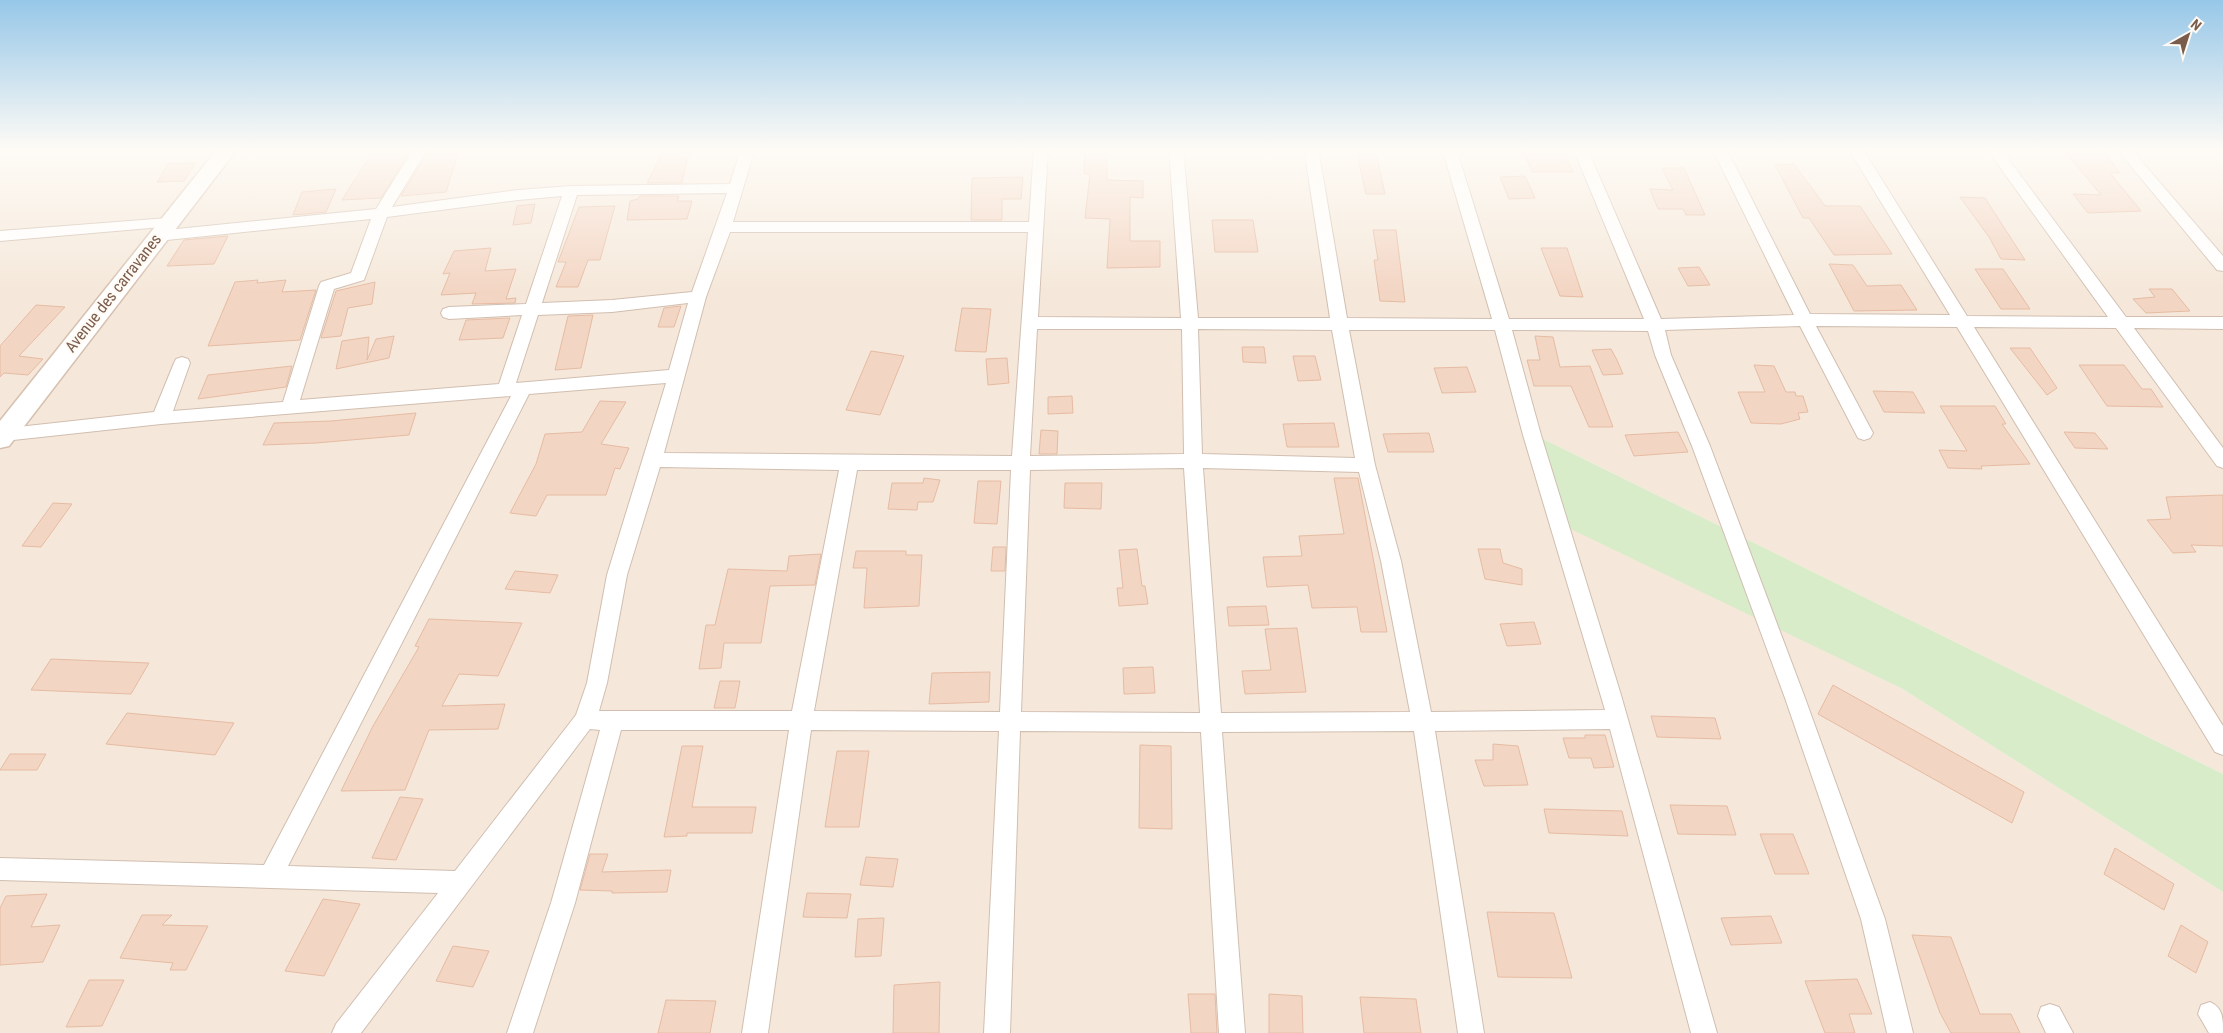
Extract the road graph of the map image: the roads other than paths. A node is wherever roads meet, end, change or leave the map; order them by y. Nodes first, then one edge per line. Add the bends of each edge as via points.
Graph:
1 (190, 196) edge
2 (391, 196) edge
3 (508, 196) edge
4 (570, 196) edge
5 (733, 196) edge
6 (1038, 196) edge
7 (1180, 196) edge
8 (1319, 196) edge
9 (1464, 196) edge
10 (1600, 196) edge
11 (1743, 196) edge
12 (1885, 196) edge
13 (2028, 196) edge
14 (2164, 196) edge
15 (381, 213) junction
16 (724, 227) junction
17 (1036, 227) junction
18 (163, 230) junction
19 (0, 236) edge
20 (2223, 266) edge
21 (698, 296) junction
22 (531, 310) junction
23 (449, 313) dead end
24 (1806, 320) junction
25 (1961, 321) junction
26 (1190, 322) junction
27 (1030, 323) junction
28 (1340, 323) junction
29 (2121, 323) junction
30 (2223, 323) edge
31 (1502, 324) junction
32 (1655, 325) junction
33 (182, 363) dead end
34 (676, 376) junction
35 (514, 391) junction
36 (289, 409) junction
37 (161, 418) junction
38 (1864, 432) dead end
39 (2, 436) edge
40 (654, 460) junction
41 (2223, 460) edge
42 (1193, 461) junction
43 (850, 464) junction
44 (1021, 464) junction
45 (1366, 465) junction
46 (1616, 719) junction
47 (586, 720) junction
48 (613, 721) junction
49 (801, 721) junction
50 (1210, 721) junction
51 (1009, 723) junction
52 (1423, 723) junction
53 (2223, 745) edge
54 (0, 869) edge
55 (270, 877) junction
56 (459, 882) junction
57 (345, 1033) edge
58 (520, 1033) edge
59 (755, 1033) edge
60 (997, 1033) edge
61 (1232, 1033) edge
62 (1471, 1033) edge
63 (1704, 1033) edge
64 (1900, 1033) edge

1 - 18 street, Avenue des carravanes
2 - 15 street
3 - 15 street
4 - 22 street
5 - 16 street
6 - 17 street
7 - 26 street
8 - 28 street
9 - 31 street
10 - 32 street
11 - 24 street
12 - 25 street
13 - 29 street
14 - 20 street
15 - 18 street
15 - 36 street via 358,276 327,286
16 - 17 street
16 - 21 street
17 - 27 street
18 - 19 street
18 - 39 street, Avenue des carravanes
21 - 22 street via 612,306
21 - 34 street
22 - 23 street
22 - 35 street
24 - 25 street
24 - 32 street
24 - 38 street
25 - 29 street
25 - 53 street
26 - 27 street
26 - 28 street
26 - 42 street
27 - 44 street
28 - 31 street
28 - 45 street
29 - 30 street
29 - 41 street
31 - 32 street
31 - 46 street
32 - 64 street via 1663,355 1778,652 1870,910
33 - 37 street
34 - 35 street
34 - 40 street
35 - 36 street
35 - 55 street
36 - 37 street
37 - 39 street
40 - 43 street
40 - 47 street via 617,575 598,682
42 - 44 street
42 - 45 street
42 - 50 street
43 - 44 street
43 - 49 street
44 - 51 street
45 - 52 street via 1391,562
46 - 52 street
46 - 63 street
47 - 48 street
47 - 56 street
48 - 49 street
48 - 58 street via 563,903
49 - 51 street
49 - 59 street
50 - 51 street
50 - 52 street
50 - 61 street
51 - 60 street
52 - 62 street
54 - 55 street
55 - 56 street
56 - 57 street

